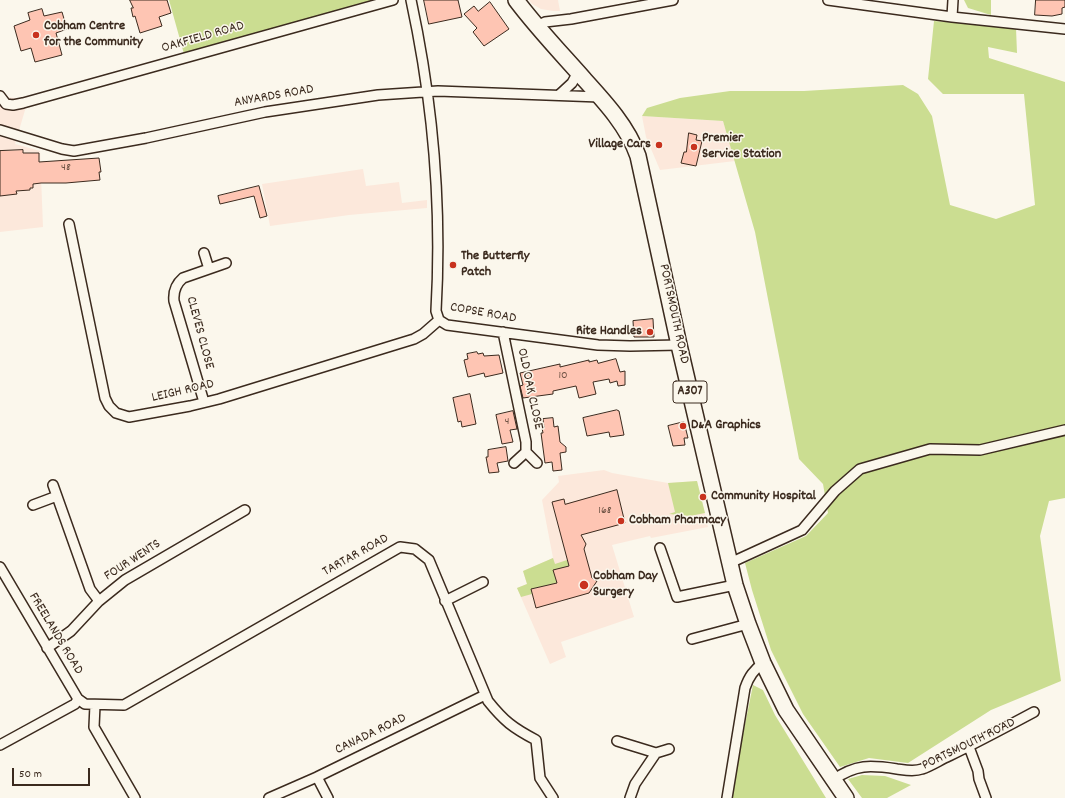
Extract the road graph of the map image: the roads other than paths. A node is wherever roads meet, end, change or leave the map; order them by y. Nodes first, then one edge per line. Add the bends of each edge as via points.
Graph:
1 (393, 0) edge
2 (411, 0) edge
3 (516, 0) edge
4 (673, 0) edge
5 (828, 0) edge
6 (952, 0) edge
7 (952, 17) junction
8 (537, 26) junction
9 (1065, 30) edge
10 (578, 72) junction
11 (427, 91) junction
12 (559, 95) junction
13 (0, 96) edge
14 (600, 97) junction
15 (0, 130) edge
16 (69, 224) dead end
17 (204, 253) dead end
18 (226, 263) dead end
19 (209, 269) junction
20 (439, 320) junction
21 (503, 332) junction
22 (679, 345) junction
23 (204, 402) junction
24 (1065, 430) edge
25 (526, 452) junction
26 (537, 462) dead end
27 (514, 463) dead end
28 (53, 484) dead end
29 (57, 496) junction
30 (33, 505) dead end
31 (245, 510) dead end
32 (660, 548) dead end
33 (730, 563) junction
34 (0, 567) edge
35 (482, 582) dead end
36 (736, 585) junction
37 (99, 601) junction
38 (445, 601) junction
39 (748, 624) junction
40 (692, 639) dead end
41 (47, 648) junction
42 (763, 663) junction
43 (485, 695) junction
44 (78, 699) junction
45 (95, 705) junction
46 (1034, 712) dead end
47 (617, 741) dead end
48 (0, 745) edge
49 (969, 747) junction
50 (670, 749) dead end
51 (656, 754) junction
52 (317, 777) junction
53 (833, 780) junction
54 (135, 798) edge
55 (269, 798) edge
56 (328, 798) edge
57 (553, 798) edge
58 (630, 798) edge
59 (727, 798) edge
60 (846, 798) edge
61 (986, 798) edge

1 - 13 street, OAKFIELD ROAD via 23,103 6,104
2 - 11 street
3 - 8 main road, PORTSMOUTH ROAD / A307
4 - 8 street via 545,22
5 - 7 street
6 - 7 street
7 - 9 street
8 - 10 main road, PORTSMOUTH ROAD / A307
10 - 12 street via 572,83
10 - 14 main road, PORTSMOUTH ROAD / A307
11 - 12 street, ANYARDS ROAD
11 - 15 street, ANYARDS ROAD via 265,112 146,138 74,150 62,149
11 - 20 street, COPSE ROAD via 437,203 436,311
12 - 14 street, ANYARDS ROAD
14 - 22 main road, PORTSMOUTH ROAD / A307 via 635,146
16 - 23 street, LEIGH ROAD via 105,398 109,406 116,413 130,417
17 - 19 street
18 - 19 street, CLEVES CLOSE
19 - 23 street, CLEVES CLOSE via 183,278 176,285 174,295
20 - 21 street, COPSE ROAD via 447,325
20 - 23 street, LEIGH ROAD via 414,339
21 - 22 street, COPSE ROAD via 598,345
21 - 25 street, OLD OAK CLOSE
22 - 33 main road, PORTSMOUTH ROAD / A307
24 - 33 street via 980,450 930,449 860,469 835,492 802,530
25 - 26 street
25 - 27 street
28 - 29 street
29 - 30 street
29 - 37 street via 90,589
31 - 37 street, FOUR WENTS via 125,580
32 - 36 street via 677,597
33 - 36 main road, PORTSMOUTH ROAD / A307
34 - 41 street, FREELANDS ROAD
35 - 38 street
36 - 39 main road, PORTSMOUTH ROAD / A307
37 - 41 street, FOUR WENTS via 72,631
38 - 43 street, TARTAR ROAD
38 - 45 street, TARTAR ROAD via 429,560 415,549 400,547 124,705
39 - 40 street
39 - 42 main road, PORTSMOUTH ROAD / A307
41 - 44 street, FREELANDS ROAD
42 - 53 main road, PORTSMOUTH ROAD / A307 via 786,710
42 - 59 street via 754,671 745,688
43 - 52 street, CANADA ROAD
43 - 57 street, TARTAR ROAD via 502,718 536,740 540,778
44 - 45 street via 85,704
44 - 48 street via 75,704
45 - 54 street via 94,727
46 - 49 street, PORTSMOUTH ROAD
47 - 51 street
49 - 53 street, PORTSMOUTH ROAD via 921,770 862,767 846,771
49 - 61 street
50 - 51 street
51 - 58 street via 635,784
52 - 55 street, CANADA ROAD
52 - 56 street
53 - 60 main road, PORTSMOUTH ROAD / A307

